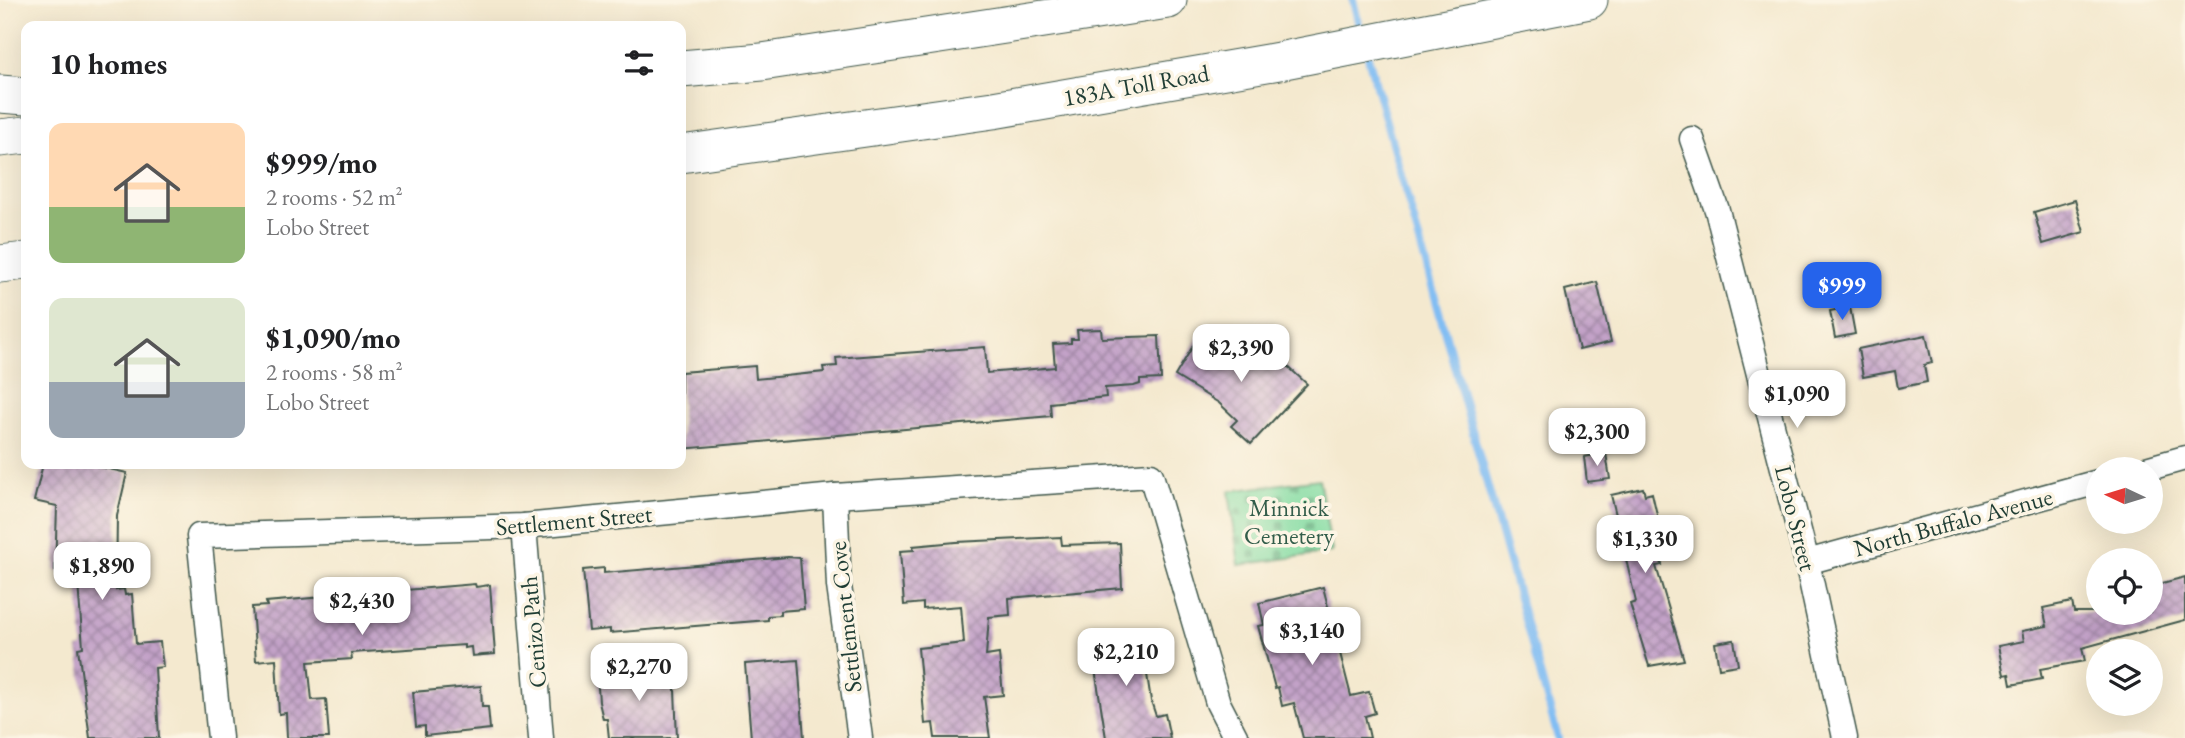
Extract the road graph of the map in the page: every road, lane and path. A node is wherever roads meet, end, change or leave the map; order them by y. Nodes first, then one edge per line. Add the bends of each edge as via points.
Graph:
1 (1168, 0) edge
2 (1589, 0) edge
3 (686, 69) edge
4 (0, 94) edge
5 (21, 96) edge
6 (21, 136) edge
7 (0, 138) edge
8 (1692, 139) dead end
9 (686, 153) edge
10 (2185, 458) edge
11 (2163, 464) edge
12 (2086, 485) edge
13 (835, 496) junction
14 (524, 526) junction
15 (1807, 562) junction
16 (220, 738) edge
17 (541, 738) edge
18 (860, 738) edge
19 (1236, 738) edge
20 (1845, 738) edge

1 - 3 highway via 762,62
2 - 9 highway, 183A Toll Road via 1279,61 993,110
4 - 5 highway
6 - 7 highway
8 - 15 street, Lobo Street via 1717,210
10 - 11 street
12 - 15 street, North Buffalo Avenue
13 - 14 street, Settlement Street
13 - 18 street, Settlement Cove via 839,586
13 - 19 street, Settlement Street via 1151,475 1218,703
14 - 16 street, Settlement Street via 199,536
14 - 17 street, Cenizo Path
15 - 20 street, Lobo Street

